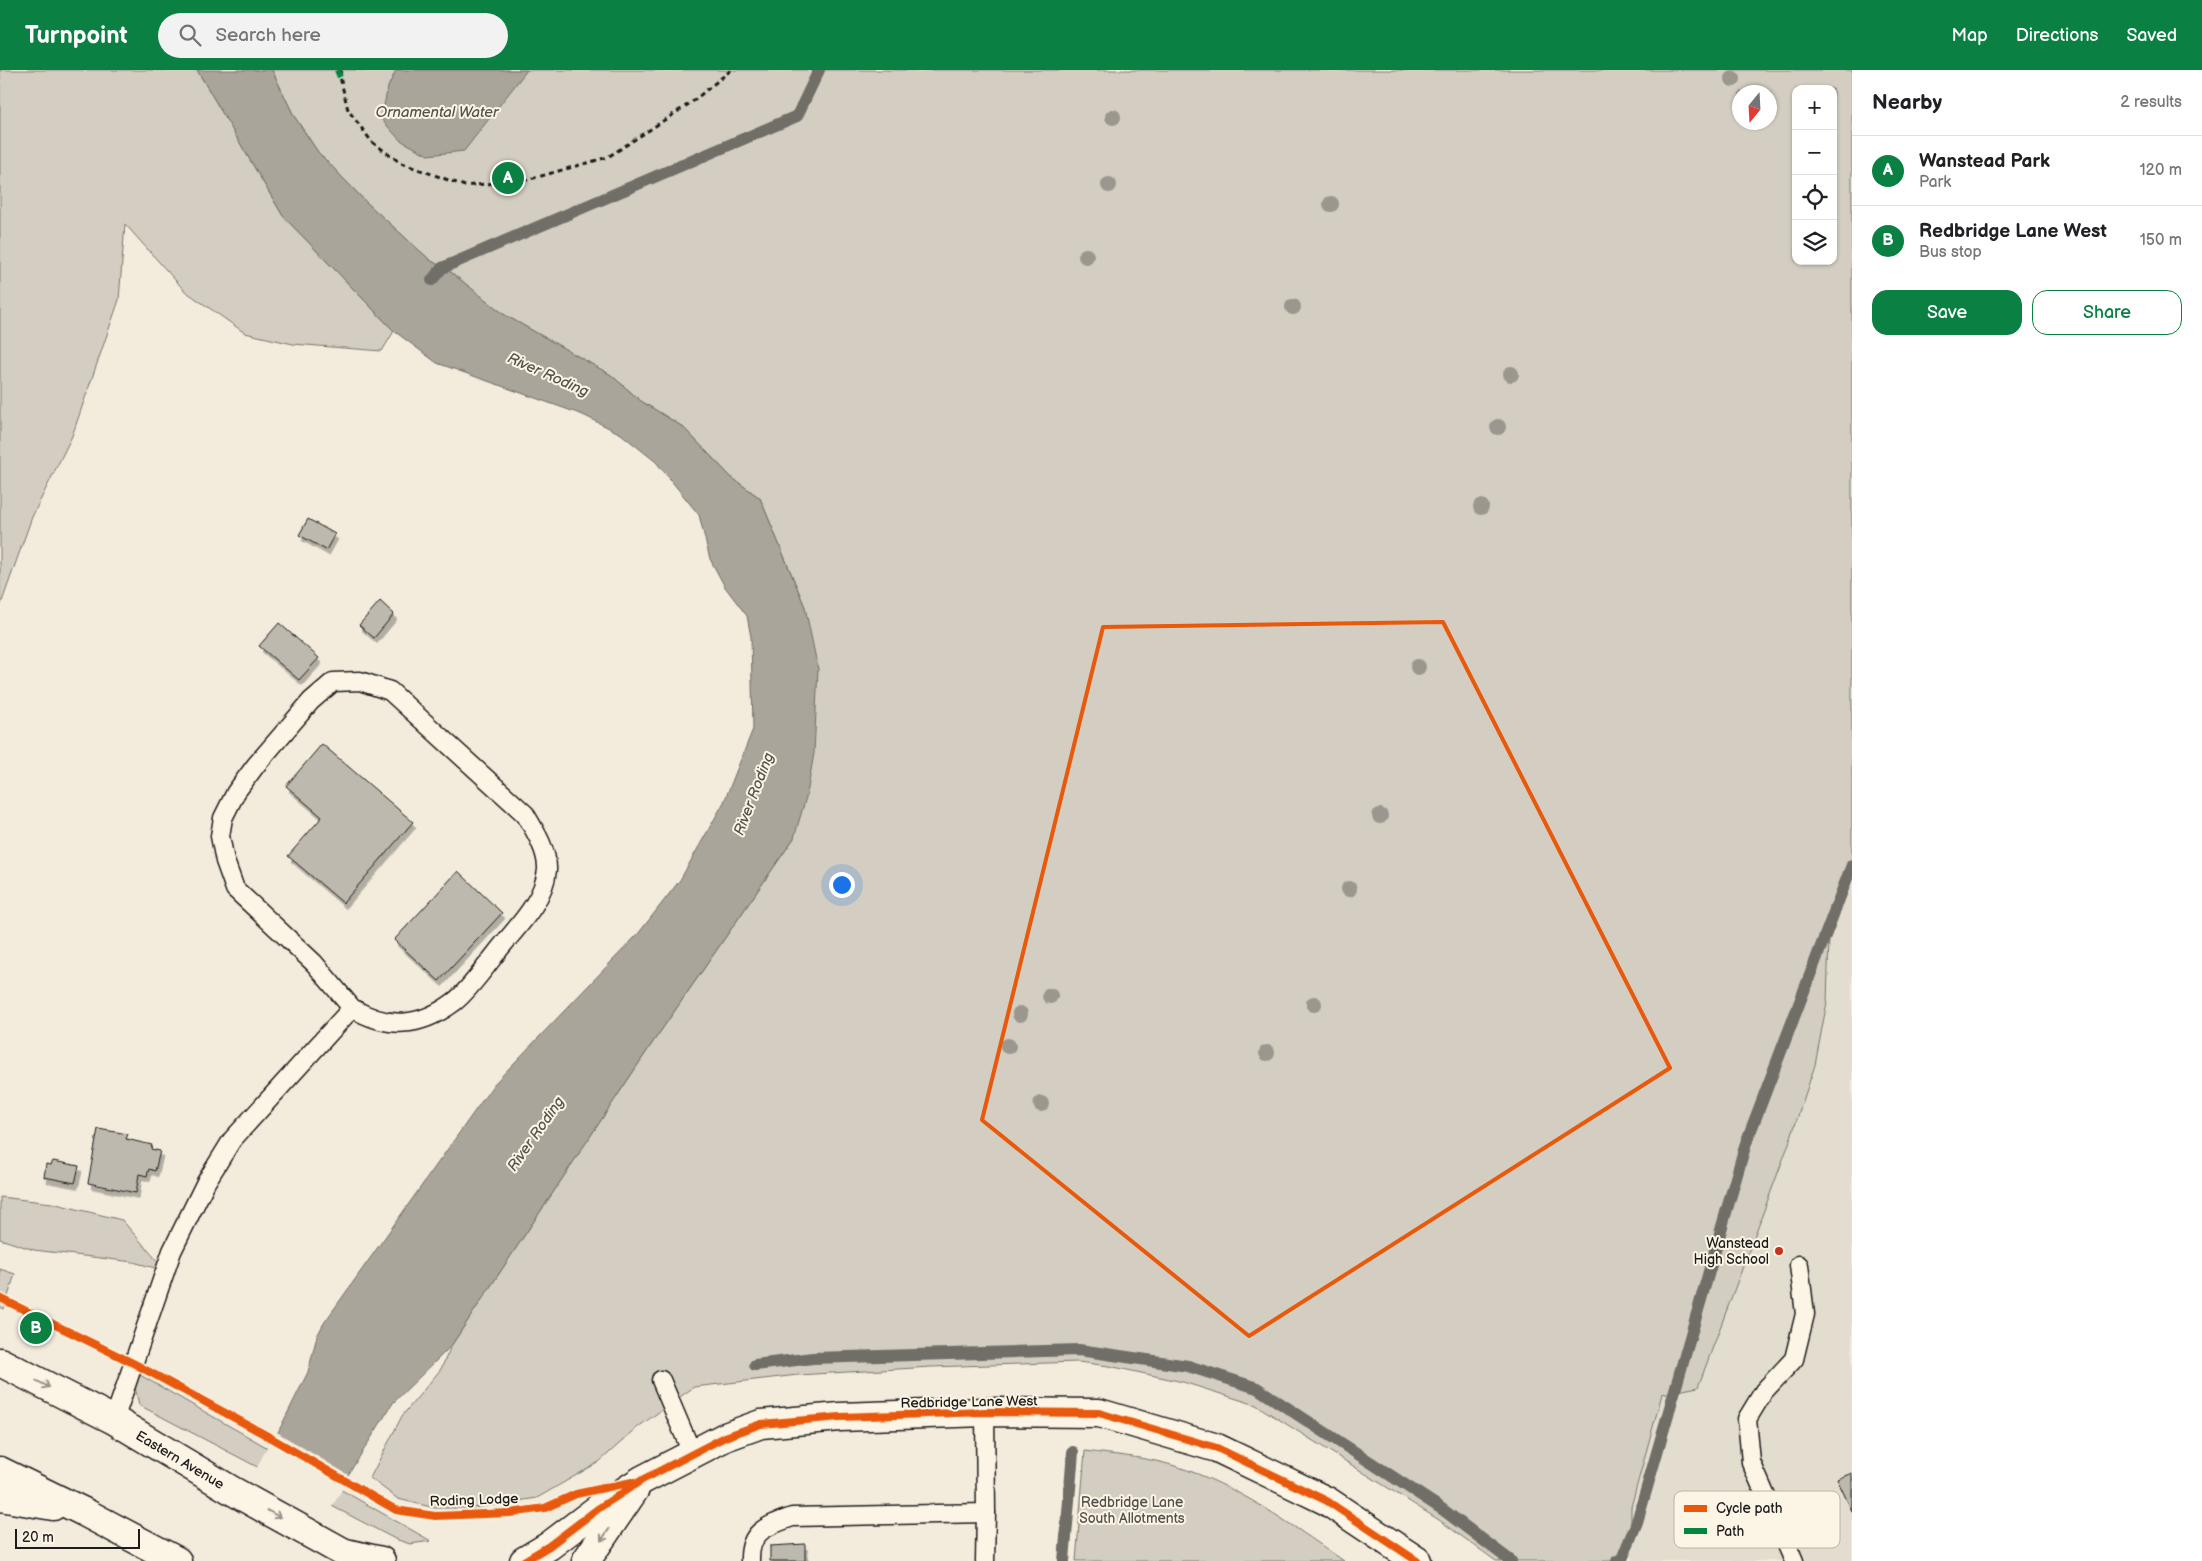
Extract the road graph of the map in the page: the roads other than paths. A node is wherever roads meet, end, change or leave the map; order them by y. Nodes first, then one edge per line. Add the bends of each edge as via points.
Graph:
1 (352, 1008) junction
2 (1799, 1265) dead end
3 (0, 1362) edge
4 (661, 1380) dead end
5 (985, 1412) junction
6 (114, 1420) junction
7 (692, 1453) junction
8 (0, 1471) edge
9 (642, 1480) junction
10 (1764, 1491) edge
11 (0, 1497) edge
12 (84, 1512) junction
13 (986, 1513) junction
14 (1788, 1548) edge
15 (352, 1557) edge
16 (177, 1561) edge
17 (381, 1561) edge
18 (524, 1561) edge
19 (586, 1561) edge
20 (750, 1561) edge
21 (985, 1561) edge
22 (1417, 1561) edge
23 (1794, 1561) edge

1 - 1 lane via 389,1024 426,1017 454,1002 520,924 538,898 547,869 540,839 525,814 390,691 360,681 333,682 311,700 236,792 223,818 220,836 235,890 314,963
1 - 6 lane via 232,1140 206,1182 172,1252
2 - 10 lane via 1805,1314 1794,1359 1764,1391 1747,1419 1751,1462
3 -> 6 main road, Eastern Avenue
4 - 7 lane
5 - 7 main road, Redbridge Lane West via 840,1417 760,1424
5 - 13 lane
5 - 22 main road, Redbridge Lane West via 1099,1413 1217,1448 1327,1501
6 -> 15 main road, Eastern Avenue
7 - 9 main road, Redbridge Lane West
8 - 12 main road
9 - 18 main road, Redbridge Lane West
9 -> 19 main road, Redbridge Lane West
11 - 12 main road
12 - 16 main road
13 - 20 lane via 792,1516 763,1528 752,1543
13 - 21 lane
14 - 23 lane
15 - 17 main road

